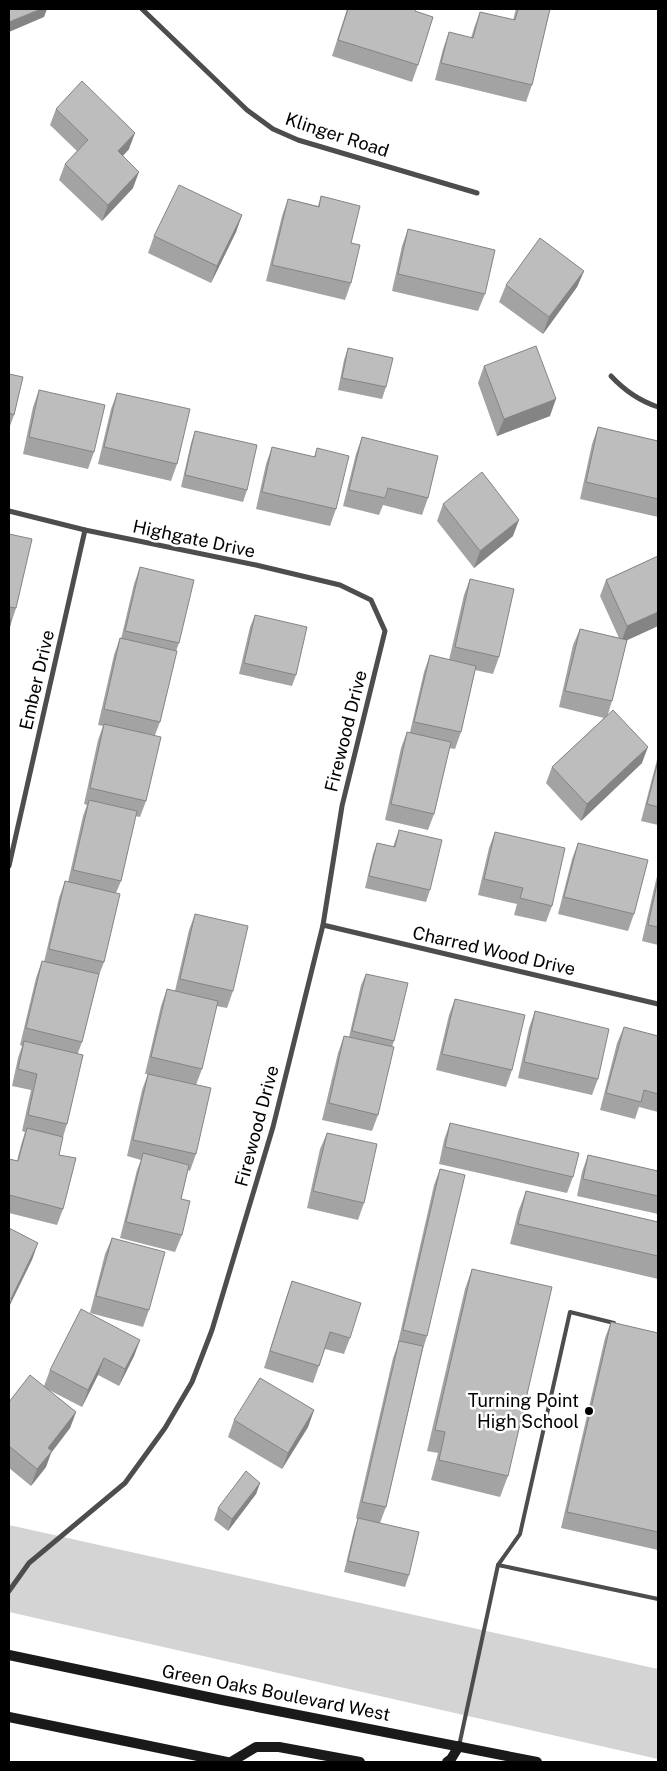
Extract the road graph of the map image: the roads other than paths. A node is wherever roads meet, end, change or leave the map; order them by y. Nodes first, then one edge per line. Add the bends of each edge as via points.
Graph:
1 (142, 9) edge
2 (477, 193) dead end
3 (611, 376) dead end
4 (658, 407) edge
5 (9, 510) edge
6 (85, 530) junction
7 (371, 600) joint
8 (9, 866) edge
9 (323, 925) junction
10 (658, 1004) edge
11 (623, 1325) edge
12 (498, 1564) junction
13 (9, 1591) edge
14 (658, 1600) edge
15 (9, 1654) edge
16 (9, 1717) edge
17 (459, 1746) junction
18 (227, 1762) edge
19 (231, 1762) edge
20 (360, 1762) edge
21 (447, 1762) edge
22 (536, 1762) edge

1 - 2 street, Klinger Road via 247,110 273,129 298,140
3 - 4 street via 620,386
5 - 6 street, Highgate Drive
6 - 7 street, Highgate Drive via 340,585
6 - 8 street, Ember Drive
7 - 9 street, Firewood Drive via 385,630 342,806
9 - 10 street, Charred Wood Drive
9 - 13 street, Firewood Drive via 273,1126 212,1330 192,1382 166,1428 125,1483 29,1562
11 - 12 lane via 570,1312 520,1534
12 - 14 lane
12 - 17 lane
15 - 17 main road, Green Oaks Boulevard West
16 - 18 main road
17 - 21 main road
17 - 22 main road, Green Oaks Boulevard West
19 - 20 main road via 256,1747 279,1747

